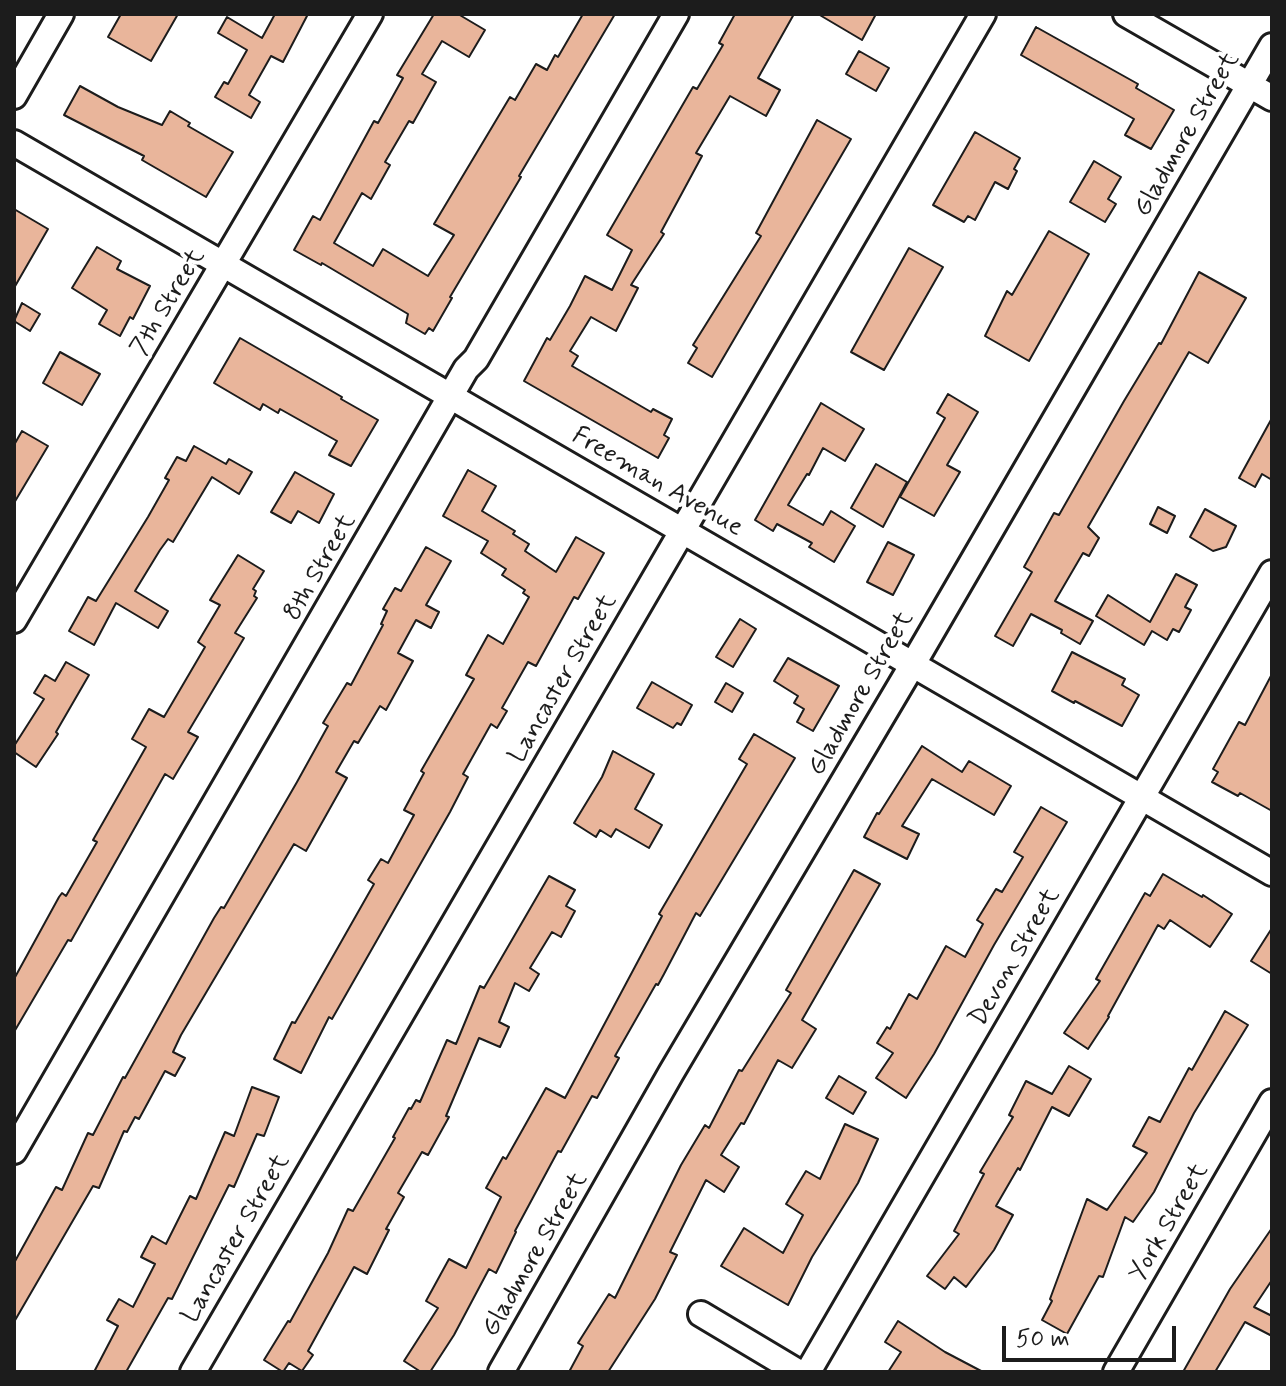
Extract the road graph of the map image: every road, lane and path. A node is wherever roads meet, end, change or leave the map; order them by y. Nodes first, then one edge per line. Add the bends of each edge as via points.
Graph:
1 (61, 14) edge
2 (370, 14) edge
3 (676, 14) edge
4 (983, 14) edge
5 (1126, 14) edge
6 (1272, 46) edge
7 (1249, 85) junction
8 (14, 96) edge
9 (1272, 98) edge
10 (14, 143) edge
11 (224, 265) junction
12 (453, 396) junction
13 (683, 531) junction
14 (1272, 573) edge
15 (14, 620) edge
16 (913, 664) junction
17 (1141, 797) junction
18 (1272, 873) edge
19 (1272, 1102) edge
20 (14, 1151) edge
21 (701, 1314) dead end
22 (193, 1372) edge
23 (501, 1372) edge
24 (798, 1372) edge
25 (808, 1372) edge
26 (1116, 1372) edge

1 - 8 street
2 - 11 street, 7th Street
3 - 12 street, 8th Street
4 - 13 street, Lancaster Street
5 - 7 street
6 - 7 street, Gladmore Street
7 - 9 street
7 - 16 street, Gladmore Street
10 - 11 street, Freeman Avenue
11 - 12 street, Freeman Avenue
11 - 15 street, 7th Street
12 - 13 street, Freeman Avenue
12 - 20 street, 8th Street
13 - 16 street, Freeman Avenue
13 - 22 street, Lancaster Street
14 - 17 street, Devon Street
16 - 17 street, Freeman Avenue
16 - 23 street, Gladmore Street
17 - 18 street, Freeman Avenue
17 - 25 street, Devon Street
19 - 26 street, York Street
21 - 24 street

